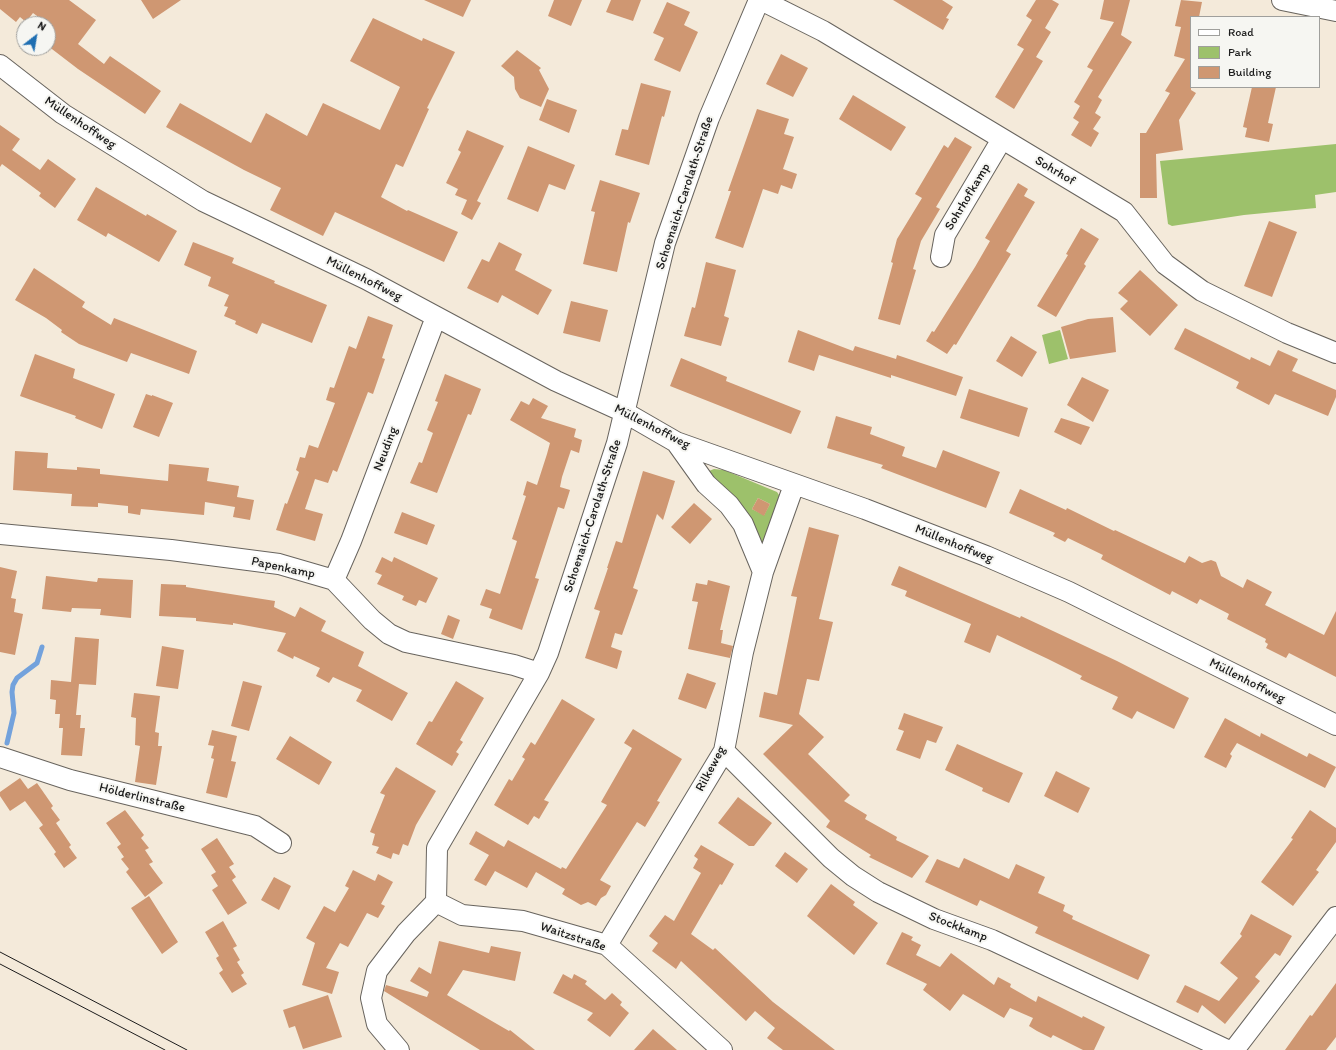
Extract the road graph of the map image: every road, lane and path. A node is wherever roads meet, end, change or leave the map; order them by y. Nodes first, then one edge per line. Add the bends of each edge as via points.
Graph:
1 (760, 0) edge
2 (1282, 0) edge
3 (1336, 11) edge
4 (0, 65) edge
5 (1002, 139) junction
6 (941, 257) dead end
7 (436, 317) junction
8 (1336, 353) edge
9 (624, 412) junction
10 (676, 442) junction
11 (794, 485) junction
12 (0, 534) edge
13 (762, 572) junction
14 (334, 580) junction
15 (539, 673) junction
16 (1336, 725) edge
17 (724, 751) junction
18 (0, 757) edge
19 (281, 843) dead end
20 (436, 902) junction
21 (1336, 917) edge
22 (607, 945) junction
23 (399, 1050) edge
24 (722, 1050) edge
25 (1227, 1050) edge
26 (1234, 1050) edge

1 - 5 street, Sohrhof via 823,32
1 - 9 street, Schoenaich-Carolath-Straße via 709,118 665,242
2 - 3 street
4 - 7 street, Müllenhoffweg via 63,114 203,200 366,278
5 - 6 street, Sohrhofkamp via 944,236
5 - 8 street, Sohrhof via 1124,212 1165,264 1202,291 1287,333
7 - 9 street, Müllenhoffweg via 556,381
7 - 14 street, Neuding via 351,542
9 - 10 street, Müllenhoffweg
9 - 15 street, Schoenaich-Carolath-Straße via 614,451 548,653
10 - 11 street, Müllenhoffweg
10 - 13 street via 706,484 729,505 743,524
11 - 13 street, Rilkeweg
11 - 16 street, Müllenhoffweg via 865,509 986,556 1069,592
12 - 14 street, Papenkamp via 171,550 279,564
13 - 17 street, Rilkeweg
14 - 15 street via 388,634 406,642 514,665
15 - 20 street, Schoenaich-Carolath-Straße via 437,848
17 - 22 street, Rilkeweg
17 - 25 street, Stockkamp via 831,858 878,892 934,918 992,940
18 - 19 street, Hölderlinstraße via 70,780 255,826
20 - 22 street, Waitzstraße via 462,915 523,922
20 - 23 street via 406,933 377,971 371,998 377,1024
21 - 26 street
22 - 24 street, Waitzstraße

